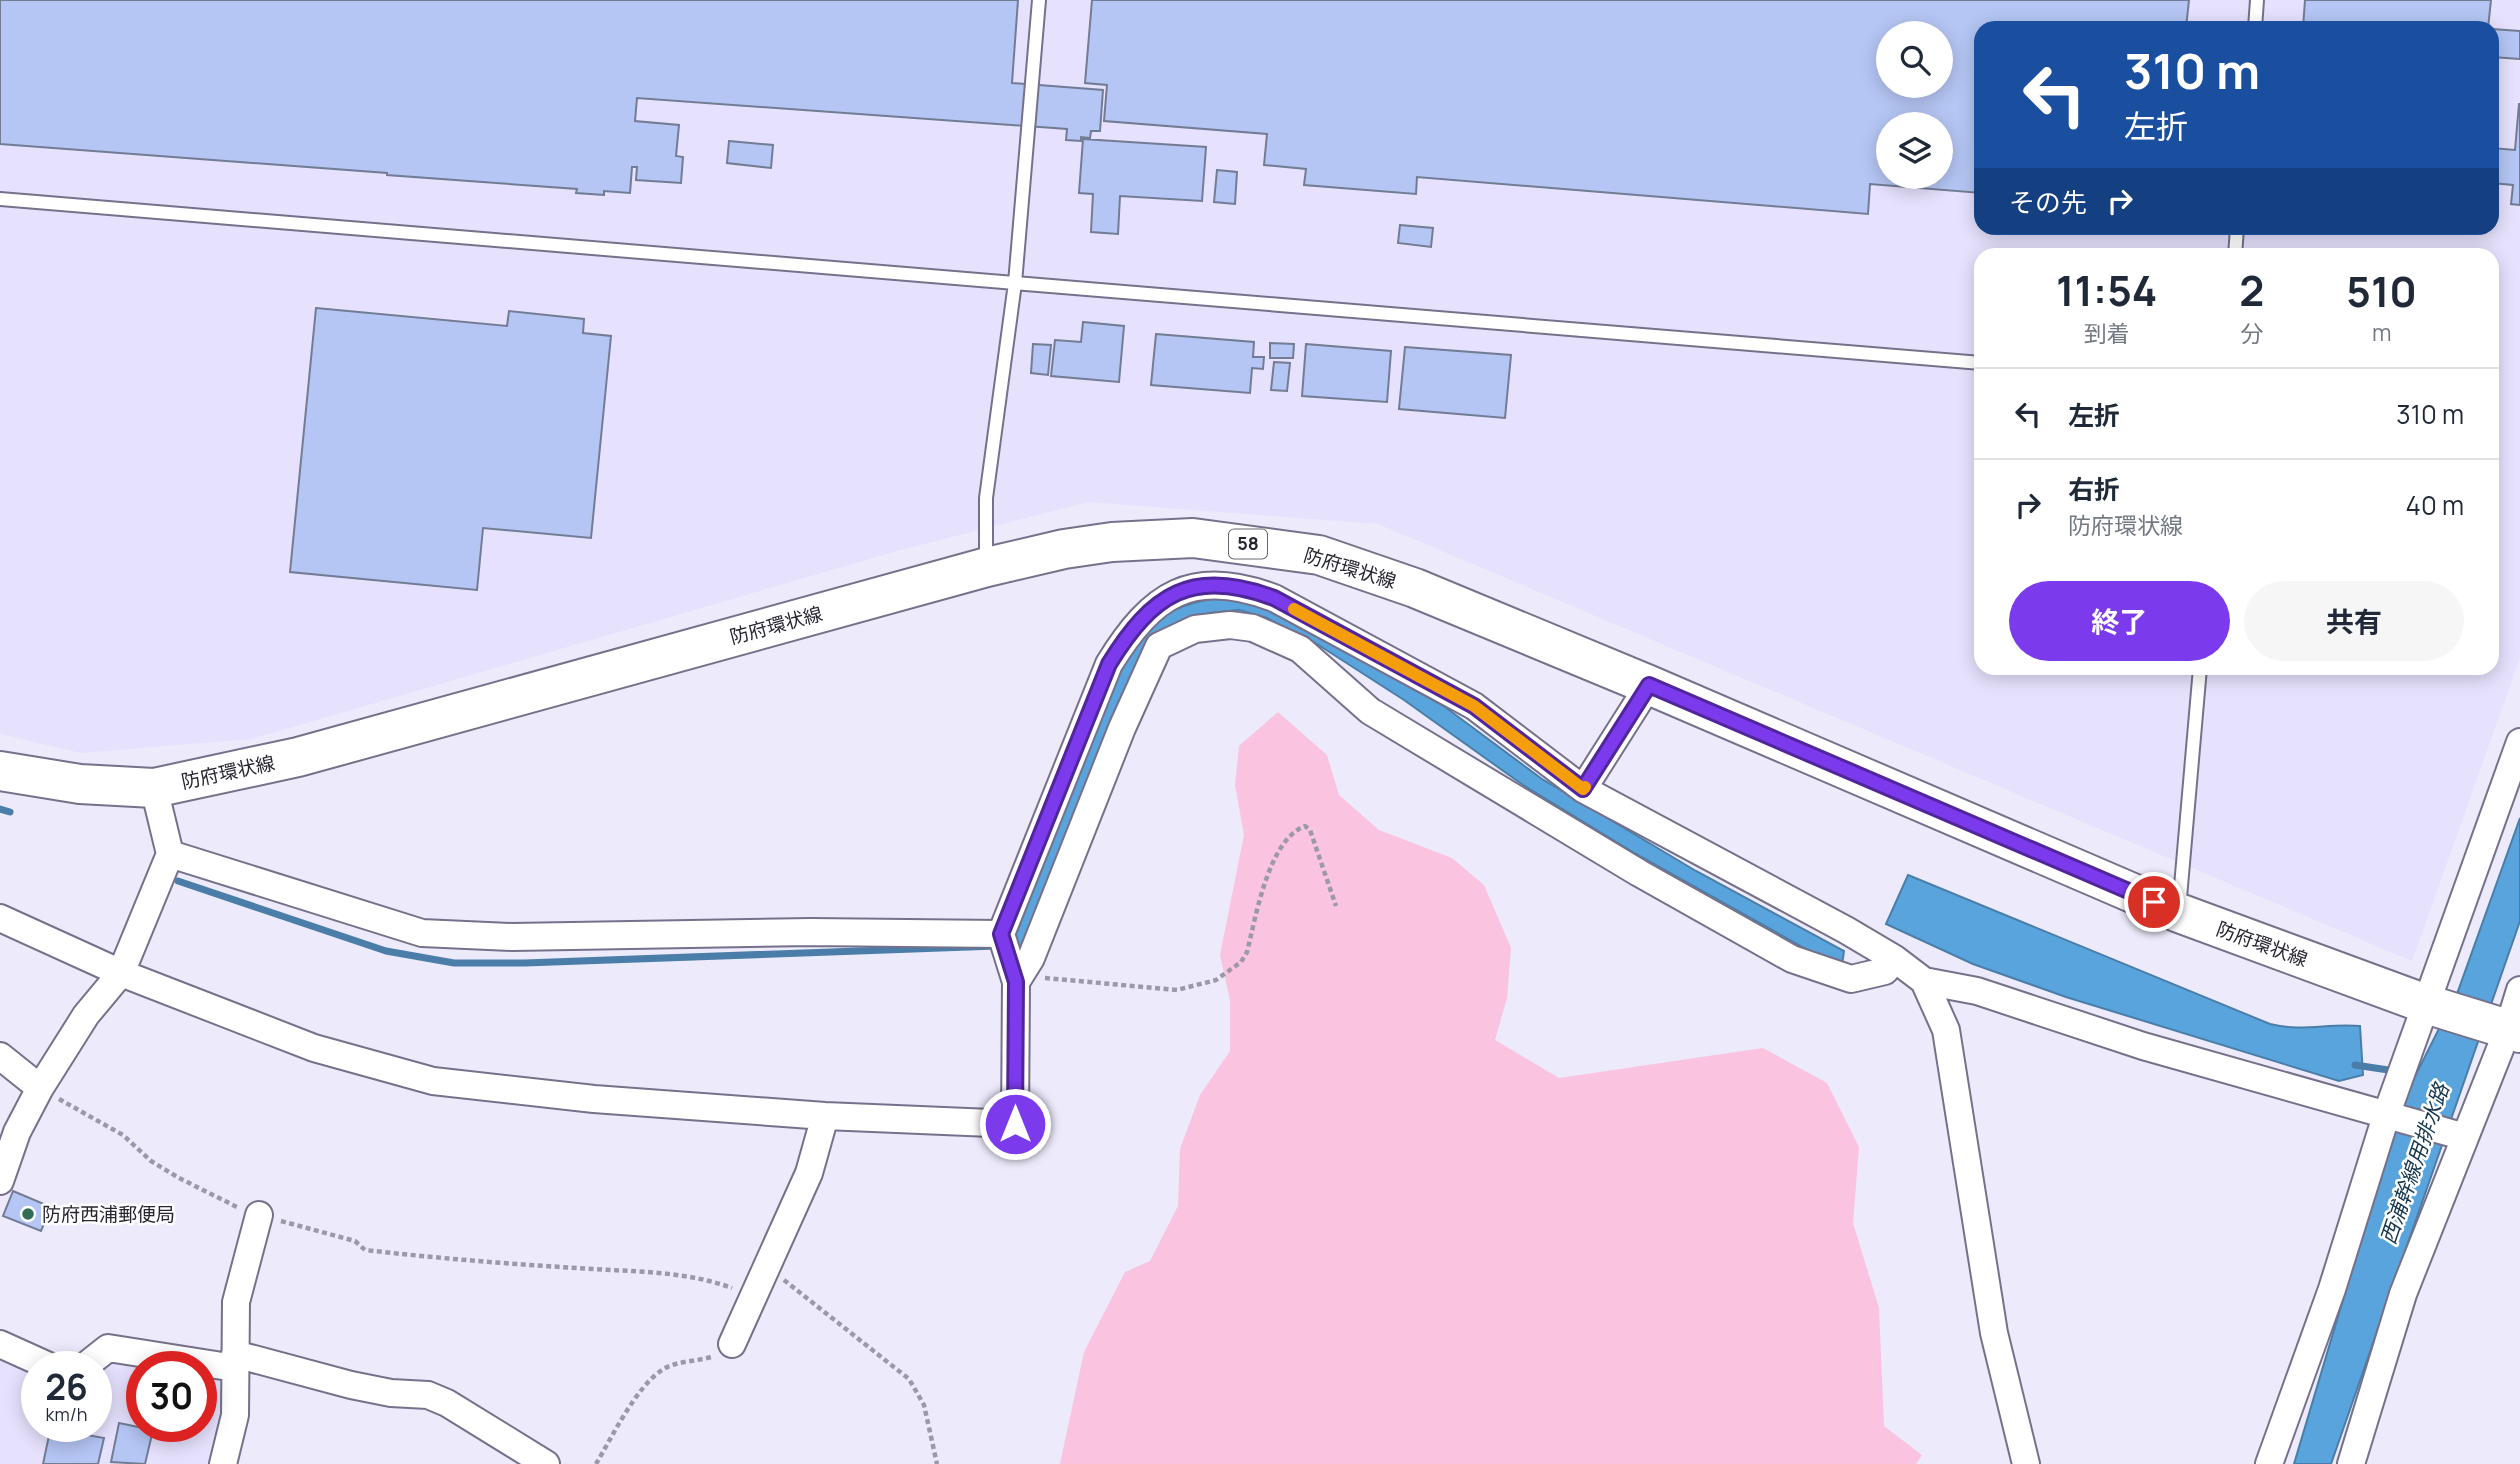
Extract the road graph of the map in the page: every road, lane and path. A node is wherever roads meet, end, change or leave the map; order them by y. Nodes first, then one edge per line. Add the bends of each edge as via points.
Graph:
1 (1039, 0) edge
2 (2257, 0) edge
3 (2256, 21) edge
4 (0, 200) edge
5 (1015, 283) junction
6 (1974, 362) edge
7 (986, 567) junction
8 (2199, 675) edge
9 (1649, 685) junction
10 (2520, 741) edge
11 (0, 771) edge
12 (154, 788) junction
13 (1583, 789) junction
14 (170, 854) junction
15 (1336, 906) dead end
16 (2179, 913) junction
17 (0, 918) edge
18 (1001, 934) junction
19 (1895, 959) junction
20 (121, 973) junction
21 (1018, 979) junction
22 (1924, 981) junction
23 (2520, 990) edge
24 (2433, 1006) junction
25 (2507, 1029) edge
26 (0, 1056) edge
27 (40, 1088) junction
28 (2390, 1114) junction
29 (825, 1116) junction
30 (2457, 1135) junction
31 (0, 1181) edge
32 (259, 1215) junction
33 (767, 1267) junction
34 (754, 1295) junction
35 (0, 1344) edge
36 (732, 1344) joint
37 (104, 1351) edge
38 (21, 1353) edge
39 (235, 1361) junction
40 (223, 1464) edge
41 (546, 1464) edge
42 (596, 1464) edge
43 (937, 1464) edge
44 (2026, 1464) edge
45 (2269, 1464) edge
46 (2351, 1464) edge

1 - 5 lane
2 - 3 lane
4 - 5 lane
5 - 6 lane
5 - 7 lane via 986,498
7 - 9 main road, 防府環状線 / 58 via 1100,544 1192,538 1319,555 1415,588
7 - 12 main road, 防府環状線 / 58 via 298,757
8 - 16 lane
9 - 13 street
9 - 16 main road, 防府環状線 / 58
10 - 24 street
11 - 12 main road, 防府環状線 / 58 via 80,784
12 - 14 street
13 - 18 street via 1462,700 1274,598 1242,586 1209,584 1167,597 1146,612 1109,664
13 - 19 street
14 - 18 street via 422,933 512,937
14 - 20 street
15 - 21 path via 1305,826 1292,831 1273,862 1247,952 1216,980 1177,990
16 - 24 main road, 防府環状線 / 58
17 - 20 street
18 - 21 street
19 - 21 street via 1885,971 1851,979 1792,959 1370,711 1300,649 1253,628 1230,625 1195,629 1159,646 1031,958
19 - 22 street
20 - 27 street via 86,1015
20 - 29 street via 314,1048 433,1081 594,1099
21 - 29 street via 1015,1124
22 - 28 street via 1977,991 2143,1046
22 - 44 street via 1946,1030 1994,1333
23 - 25 street
24 - 25 main road, 防府環状線 / 58
24 - 28 street
25 - 30 street
26 - 27 street
27 - 31 street via 17,1132
27 - 32 path via 123,1135 150,1161 178,1178
28 - 30 street
28 - 45 street
29 - 33 street via 809,1173
30 - 46 street
32 - 34 path via 355,1241 365,1250 480,1264 517,1262 706,1278
32 - 39 street via 236,1302
33 - 34 street
33 - 43 path via 909,1379 924,1405
34 - 36 street
35 - 38 street
36 - 42 path via 698,1362 677,1363 662,1370 643,1389
37 - 39 street
39 - 40 street via 235,1415
39 - 41 street via 391,1393 428,1395

